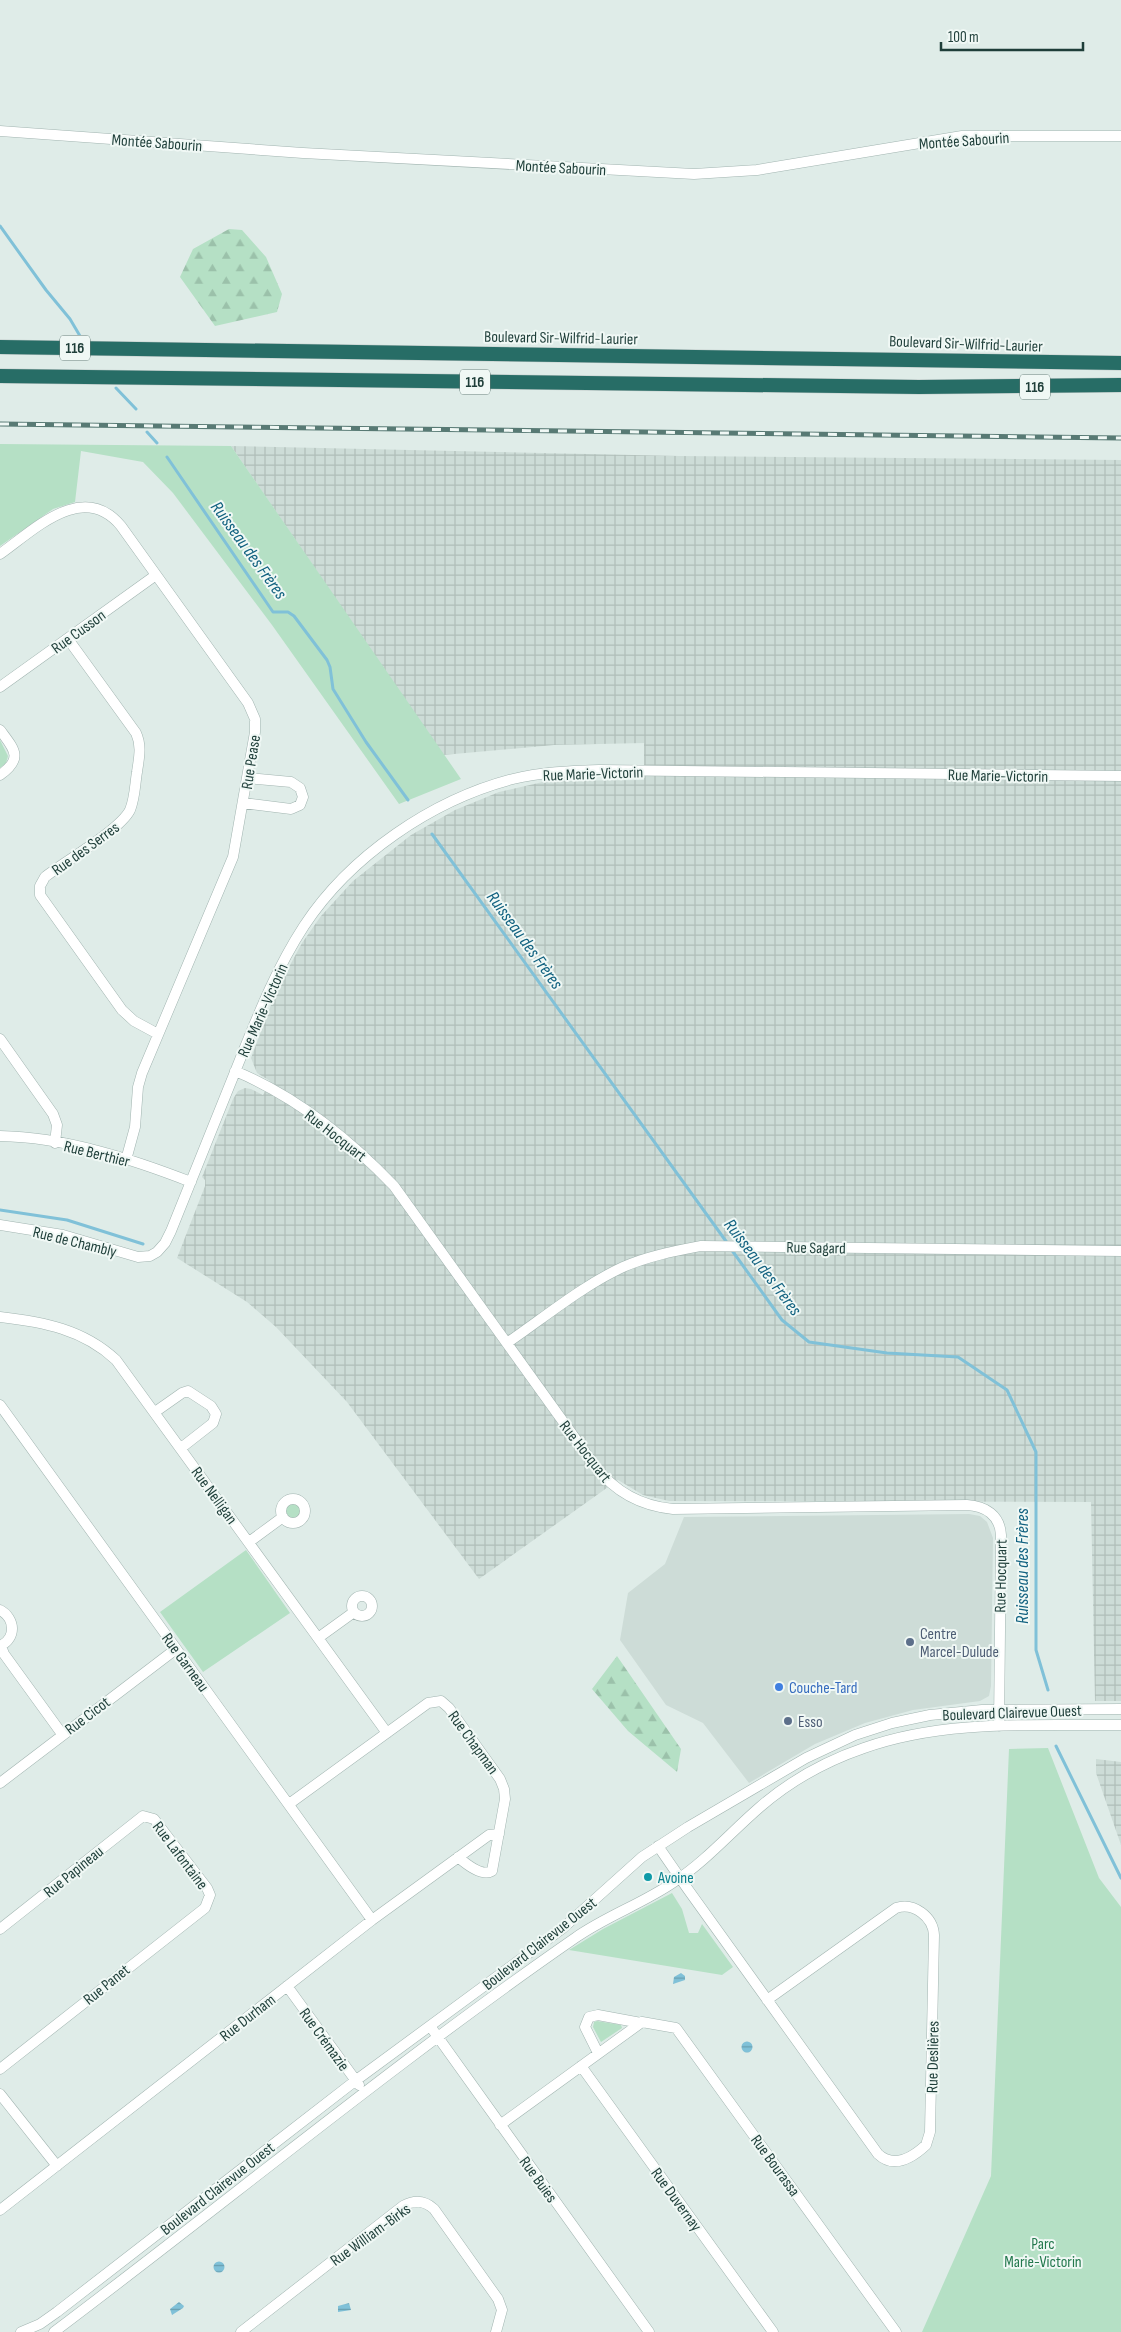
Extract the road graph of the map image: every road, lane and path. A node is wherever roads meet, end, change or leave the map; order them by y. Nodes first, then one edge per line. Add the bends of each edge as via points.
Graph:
1 (0, 131) edge
2 (1121, 136) edge
3 (0, 347) edge
4 (1121, 363) edge
5 (0, 376) edge
6 (1121, 385) edge
7 (0, 554) edge
8 (156, 575) junction
9 (68, 639) junction
10 (0, 687) edge
11 (0, 730) edge
12 (0, 775) edge
13 (1121, 776) edge
14 (247, 778) junction
15 (243, 802) junction
16 (158, 1034) junction
17 (0, 1039) edge
18 (236, 1071) junction
19 (0, 1136) edge
20 (55, 1142) junction
21 (126, 1160) junction
22 (191, 1182) junction
23 (0, 1225) edge
24 (1121, 1251) edge
25 (150, 1256) joint
26 (0, 1317) edge
27 (507, 1343) junction
28 (0, 1405) edge
29 (155, 1412) junction
30 (181, 1448) junction
31 (283, 1517) dead end
32 (249, 1542) junction
33 (0, 1610) edge
34 (354, 1612) dead end
35 (318, 1638) junction
36 (0, 1646) edge
37 (176, 1648) junction
38 (1121, 1709) edge
39 (999, 1710) junction
40 (1121, 1725) edge
41 (999, 1726) junction
42 (387, 1733) junction
43 (62, 1734) junction
44 (831, 1745) junction
45 (834, 1760) junction
46 (0, 1783) edge
47 (289, 1804) junction
48 (148, 1816) joint
49 (499, 1834) junction
50 (658, 1846) junction
51 (458, 1857) junction
52 (680, 1878) junction
53 (210, 1898) joint
54 (372, 1920) junction
55 (0, 1929) edge
56 (287, 1986) junction
57 (767, 2000) junction
58 (641, 2023) junction
59 (430, 2026) junction
60 (438, 2038) junction
61 (598, 2054) junction
62 (581, 2066) junction
63 (0, 2069) edge
64 (355, 2080) junction
65 (364, 2092) junction
66 (0, 2094) edge
67 (500, 2125) junction
68 (56, 2166) junction
69 (0, 2210) edge
70 (25, 2331) edge
71 (54, 2332) edge
72 (241, 2332) edge
73 (496, 2332) edge
74 (650, 2332) edge
75 (773, 2332) edge
76 (896, 2332) edge

1 - 2 street, Montée Sabourin via 323,154 694,174 757,170 962,136
3 - 4 highway, Boulevard Sir-Wilfrid-Laurier / 116
5 - 6 highway, 116 via 902,387
7 - 8 street, Rue Pease via 59,513 92,508 114,519
8 - 9 street, Rue Cusson
8 - 14 street, Rue Pease via 252,711 255,728
9 - 10 street, Rue Cusson
9 - 16 street, Rue des Serres via 136,734 140,756 132,801 126,815 45,877 40,895 122,1010
11 - 12 street via 15,755 12,766
13 - 18 street, Rue Marie-Victorin via 599,770 542,774 494,786 449,804 416,822 373,851 336,887 305,924 280,966
14 - 15 street, Rue Pease
14 - 15 street via 291,782 300,788 303,798 298,806 290,809
15 - 16 street, Rue Pease via 233,857
16 - 21 street, Rue Pease via 139,1082 137,1116
17 - 20 street via 53,1114
18 - 22 street, Rue Marie-Victorin
18 - 27 street, Rue Hocquart via 321,1121 382,1173 416,1213
19 - 20 street, Rue Berthier
20 - 21 street, Rue Berthier
21 - 22 street, Rue Berthier
22 - 25 street, Rue Marie-Victorin via 166,1243
23 - 25 street, Rue de Chambly via 69,1236 134,1257
24 - 27 street, Rue Sagard via 701,1246 663,1253 624,1266 593,1283
26 - 29 street, Rue Nelligan via 52,1324 92,1342 116,1360
27 - 39 street, Rue Hocquart via 600,1472 616,1488 643,1503 680,1509 967,1505 988,1511 998,1523 1001,1535
28 - 37 street, Rue Garneau
29 - 30 street, Rue Nelligan
29 - 30 street via 188,1391 213,1407 216,1414 213,1424
30 - 32 street, Rue Nelligan
31 - 32 street
32 - 35 street, Rue Nelligan
33 - 36 street via 12,1624 11,1636
34 - 35 street
35 - 42 street, Rue Nelligan
36 - 43 street
37 - 43 street, Rue Cicot
37 - 47 street, Rue Garneau
38 - 39 street, Boulevard Clairevue Ouest
39 - 41 street, Rue Hocquart
39 - 44 street, Boulevard Clairevue Ouest via 917,1717 881,1726
40 - 41 street, Boulevard Clairevue Ouest
41 - 45 street, Boulevard Clairevue Ouest via 908,1736
42 - 47 street, Rue Chapman
42 - 49 street, Rue Chapman via 431,1702 439,1700 446,1704 503,1785 505,1796
43 - 46 street, Rue Cicot
44 - 45 street
44 - 50 street, Boulevard Clairevue Ouest
45 - 52 street, Boulevard Clairevue Ouest via 770,1799 714,1852
47 - 54 street, Rue Garneau
48 - 53 street, Rue Lafontaine via 154,1819 208,1888
48 - 55 street, Rue Papineau via 139,1818
49 - 51 street, Rue Durham via 489,1835
49 - 51 street, Rue Chapman via 490,1873 484,1873
50 - 52 street, Rue Deslières
50 - 59 street, Boulevard Clairevue Ouest via 624,1872 563,1928
51 - 54 street, Rue Durham
52 - 57 street, Rue Deslières
52 - 60 street, Boulevard Clairevue Ouest via 578,1936
53 - 63 street, Rue Panet via 205,1908
54 - 56 street, Rue Durham
56 - 64 street, Rue Crémazie
56 - 68 street, Rue Durham
57 - 57 street, Rue Deslières via 896,1908 908,1906 928,1917 934,1934 930,2132 926,2146 900,2162 890,2162 878,2154
58 - 61 street
58 - 61 street, Rue Bourassa via 598,2015 589,2017 585,2028
58 - 76 street, Rue Bourassa via 678,2030
59 - 60 street, Rue Buies
59 - 64 street, Boulevard Clairevue Ouest
60 - 65 street, Boulevard Clairevue Ouest
60 - 67 street, Rue Buies
61 - 62 street
62 - 67 street
62 - 75 street, Rue Duvernay
64 - 65 street, Rue Crémazie
64 - 70 street, Boulevard Clairevue Ouest via 57,2312
65 - 71 street, Boulevard Clairevue Ouest
66 - 68 street
67 - 74 street, Rue Buies
68 - 69 street, Rue Durham
72 - 73 street, Rue William-Birks via 403,2206 415,2202 434,2208 498,2299 502,2313

